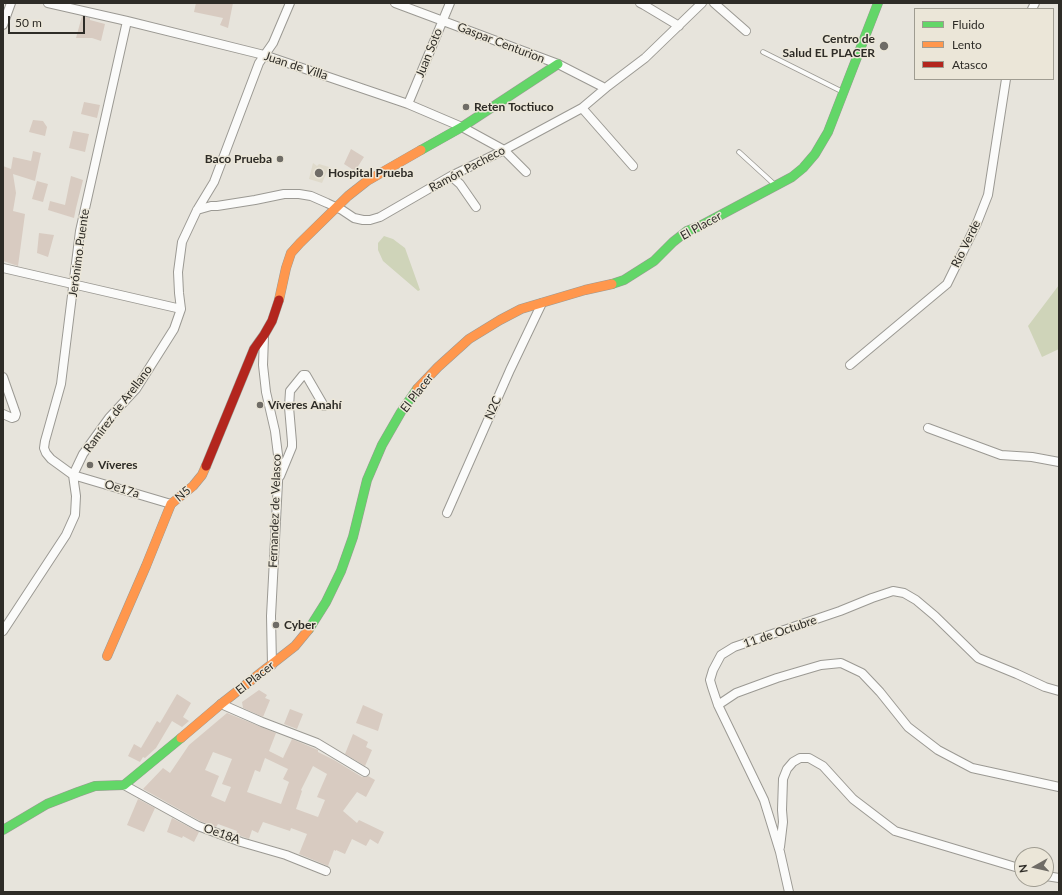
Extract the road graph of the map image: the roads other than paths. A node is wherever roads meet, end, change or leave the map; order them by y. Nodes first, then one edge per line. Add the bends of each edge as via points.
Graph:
1 (11, 3) edge
2 (48, 3) edge
3 (290, 3) edge
4 (395, 3) edge
5 (450, 3) edge
6 (702, 3) edge
7 (714, 3) edge
8 (878, 3) edge
9 (643, 4) edge
10 (128, 21) junction
11 (442, 21) junction
12 (3, 25) edge
13 (679, 26) junction
14 (746, 31) dead end
15 (763, 52) dead end
16 (264, 55) junction
17 (558, 64) junction
18 (1006, 80) edge
19 (605, 88) junction
20 (844, 92) junction
21 (408, 104) junction
22 (582, 108) junction
23 (462, 127) junction
24 (504, 150) junction
25 (739, 152) dead end
26 (633, 166) dead end
27 (526, 172) dead end
28 (451, 176) junction
29 (776, 186) junction
30 (336, 207) junction
31 (476, 207) dead end
32 (197, 210) junction
33 (3, 268) edge
34 (74, 285) junction
35 (542, 303) junction
36 (181, 309) junction
37 (264, 336) junction
38 (850, 365) dead end
39 (3, 377) edge
40 (324, 406) dead end
41 (3, 414) edge
42 (928, 428) dead end
43 (1059, 462) edge
44 (73, 474) junction
45 (277, 482) junction
46 (171, 504) junction
47 (447, 513) dead end
48 (3, 630) edge
49 (107, 656) dead end
50 (272, 665) junction
51 (1059, 692) edge
52 (221, 704) junction
53 (718, 705) junction
54 (365, 772) dead end
55 (124, 785) junction
56 (1059, 787) edge
57 (3, 830) edge
58 (780, 852) junction
59 (1014, 867) edge
60 (326, 871) dead end
61 (789, 892) edge

1 - 12 street
2 - 10 street, Juan de Villa
3 - 16 street, Ramírez de Arellano via 273,43
4 - 11 street, Gaspar Centurion
5 - 11 street, Juan Soto
6 - 13 street, Ramón Pacheco
7 - 14 street
8 - 20 street, El Placer
9 - 13 street
10 - 16 street, Juan de Villa
10 - 34 street, Jerónimo Puente via 80,231
11 - 17 street, Gaspar Centurion
11 - 21 street, Juan Soto
13 - 19 street, Ramón Pacheco via 644,58
15 - 20 lane
16 - 21 street, Juan de Villa
16 - 32 street, Ramírez de Arellano via 214,182
17 - 19 street, Gaspar Centurion
17 - 23 street, N5
18 - 38 street, Río Verde via 988,195 947,284
19 - 22 street, Ramón Pacheco
20 - 29 street, El Placer via 828,132 815,154 803,168
21 - 23 street, Juan de Villa
22 - 24 street, Ramón Pacheco
22 - 26 street
23 - 24 street, Juan de Villa
23 - 30 street, N5 via 367,181
24 - 27 street, Juan de Villa
24 - 28 street, Ramón Pacheco
25 - 29 lane
28 - 30 street, Ramón Pacheco via 370,220 354,218
28 - 31 street
29 - 35 street, El Placer via 687,231 654,261 624,280
30 - 32 street, Ramón Pacheco via 311,196 284,194
30 - 37 street, N5 via 291,254 279,302
32 - 36 street, Ramírez de Arellano via 182,242 178,272
33 - 34 street
34 - 36 street
34 - 44 street, Jerónimo Puente via 61,384 44,448 51,459
35 - 47 street, N2C
35 - 50 street, El Placer via 500,320 469,339 416,390 382,445 367,480 353,538 326,602 295,646
36 - 44 street, Ramírez de Arellano via 174,329 136,389 109,418 83,454
37 - 45 street, Fernandez de Velasco via 263,364 275,431
37 - 46 street, N5 via 254,349 202,475
39 - 41 street via 16,411 15,417 12,418
40 - 45 street via 306,375 303,375 290,391 292,447
42 - 43 street via 1000,455
44 - 46 street, Oe17a
44 - 48 street via 75,515 66,535
45 - 50 street, Fernandez de Velasco via 271,616
46 - 49 street, N5
50 - 52 street, El Placer
51 - 53 street, 11 de Octubre via 978,658 916,600 904,593 893,591 734,647 721,655 710,680
52 - 54 street via 317,743
52 - 55 street, El Placer
53 - 56 street via 736,693 777,678 821,665 841,663 862,673 908,727 938,750 972,768
53 - 58 street, 11 de Octubre via 764,800
55 - 57 street via 95,786 72,794 47,804
55 - 60 street, Oe18A via 198,826
58 - 59 street via 783,779 793,762 800,758 809,758 823,766 853,799 895,831
58 - 61 street, 11 de Octubre

